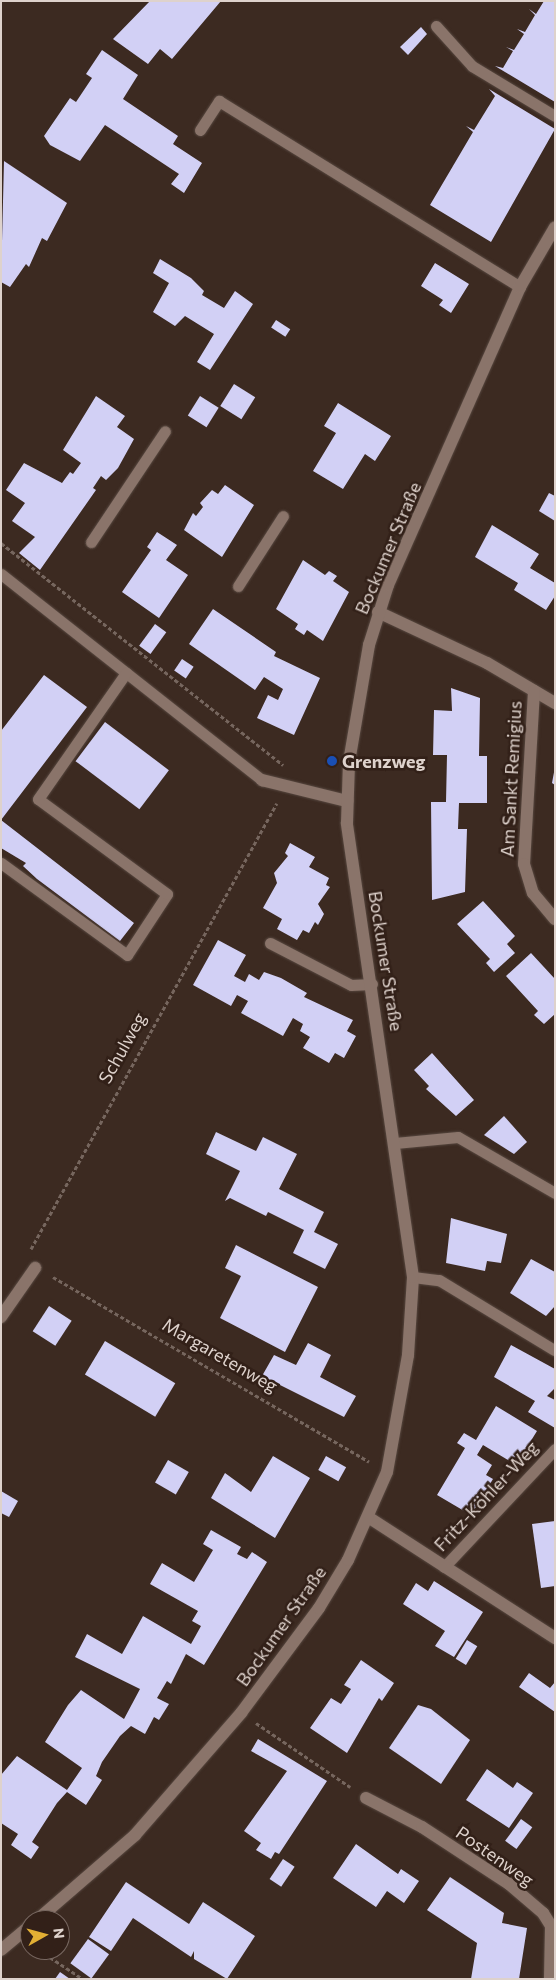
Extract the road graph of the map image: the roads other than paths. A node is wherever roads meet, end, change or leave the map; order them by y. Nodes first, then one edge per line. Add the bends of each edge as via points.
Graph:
1 (436, 26) dead end
2 (555, 116) edge
3 (200, 130) dead end
4 (555, 227) edge
5 (520, 286) junction
6 (165, 431) dead end
7 (283, 516) dead end
8 (91, 542) dead end
9 (1, 574) edge
10 (238, 586) dead end
11 (378, 612) junction
12 (126, 673) junction
13 (534, 691) junction
14 (555, 703) edge
15 (262, 780) joint
16 (347, 800) junction
17 (1, 863) edge
18 (555, 919) edge
19 (270, 943) dead end
20 (372, 984) junction
21 (395, 1143) junction
22 (555, 1193) edge
23 (35, 1268) road end
24 (413, 1277) junction
25 (1, 1317) edge
26 (554, 1350) edge
27 (555, 1449) edge
28 (368, 1518) junction
29 (444, 1567) junction
30 (555, 1638) edge
31 (366, 1798) road end
32 (49, 1910) edge
33 (20, 1934) edge
34 (1, 1950) edge
35 (550, 1979) edge

1 - 2 lane via 472,66
3 - 5 lane via 219,101
4 - 5 street, Bockumer Straße
5 - 11 street, Bockumer Straße
6 - 8 lane
7 - 10 lane
9 - 12 lane
11 - 13 street via 487,662
11 - 16 street, Bockumer Straße via 349,762
12 - 15 lane
12 - 17 lane via 38,799 167,894 127,955
13 - 14 street
13 - 18 street, Am Sankt Remigius via 524,864 533,892
15 - 16 street via 285,788
16 - 20 street, Bockumer Straße
19 - 20 lane via 351,985
20 - 21 street, Bockumer Straße
21 - 22 lane via 458,1137
21 - 24 street, Bockumer Straße
23 - 25 street
24 - 26 lane via 440,1280
24 - 28 street, Bockumer Straße via 408,1355 387,1472
27 - 29 lane, Fritz-Köhler-Weg
28 - 29 street, Fritz-Köhler-Weg
28 - 32 street, Bockumer Straße via 319,1608 241,1713 135,1835
29 - 30 street
31 - 35 street, Postenweg via 422,1827 509,1884 543,1913 551,1926
33 - 34 street

